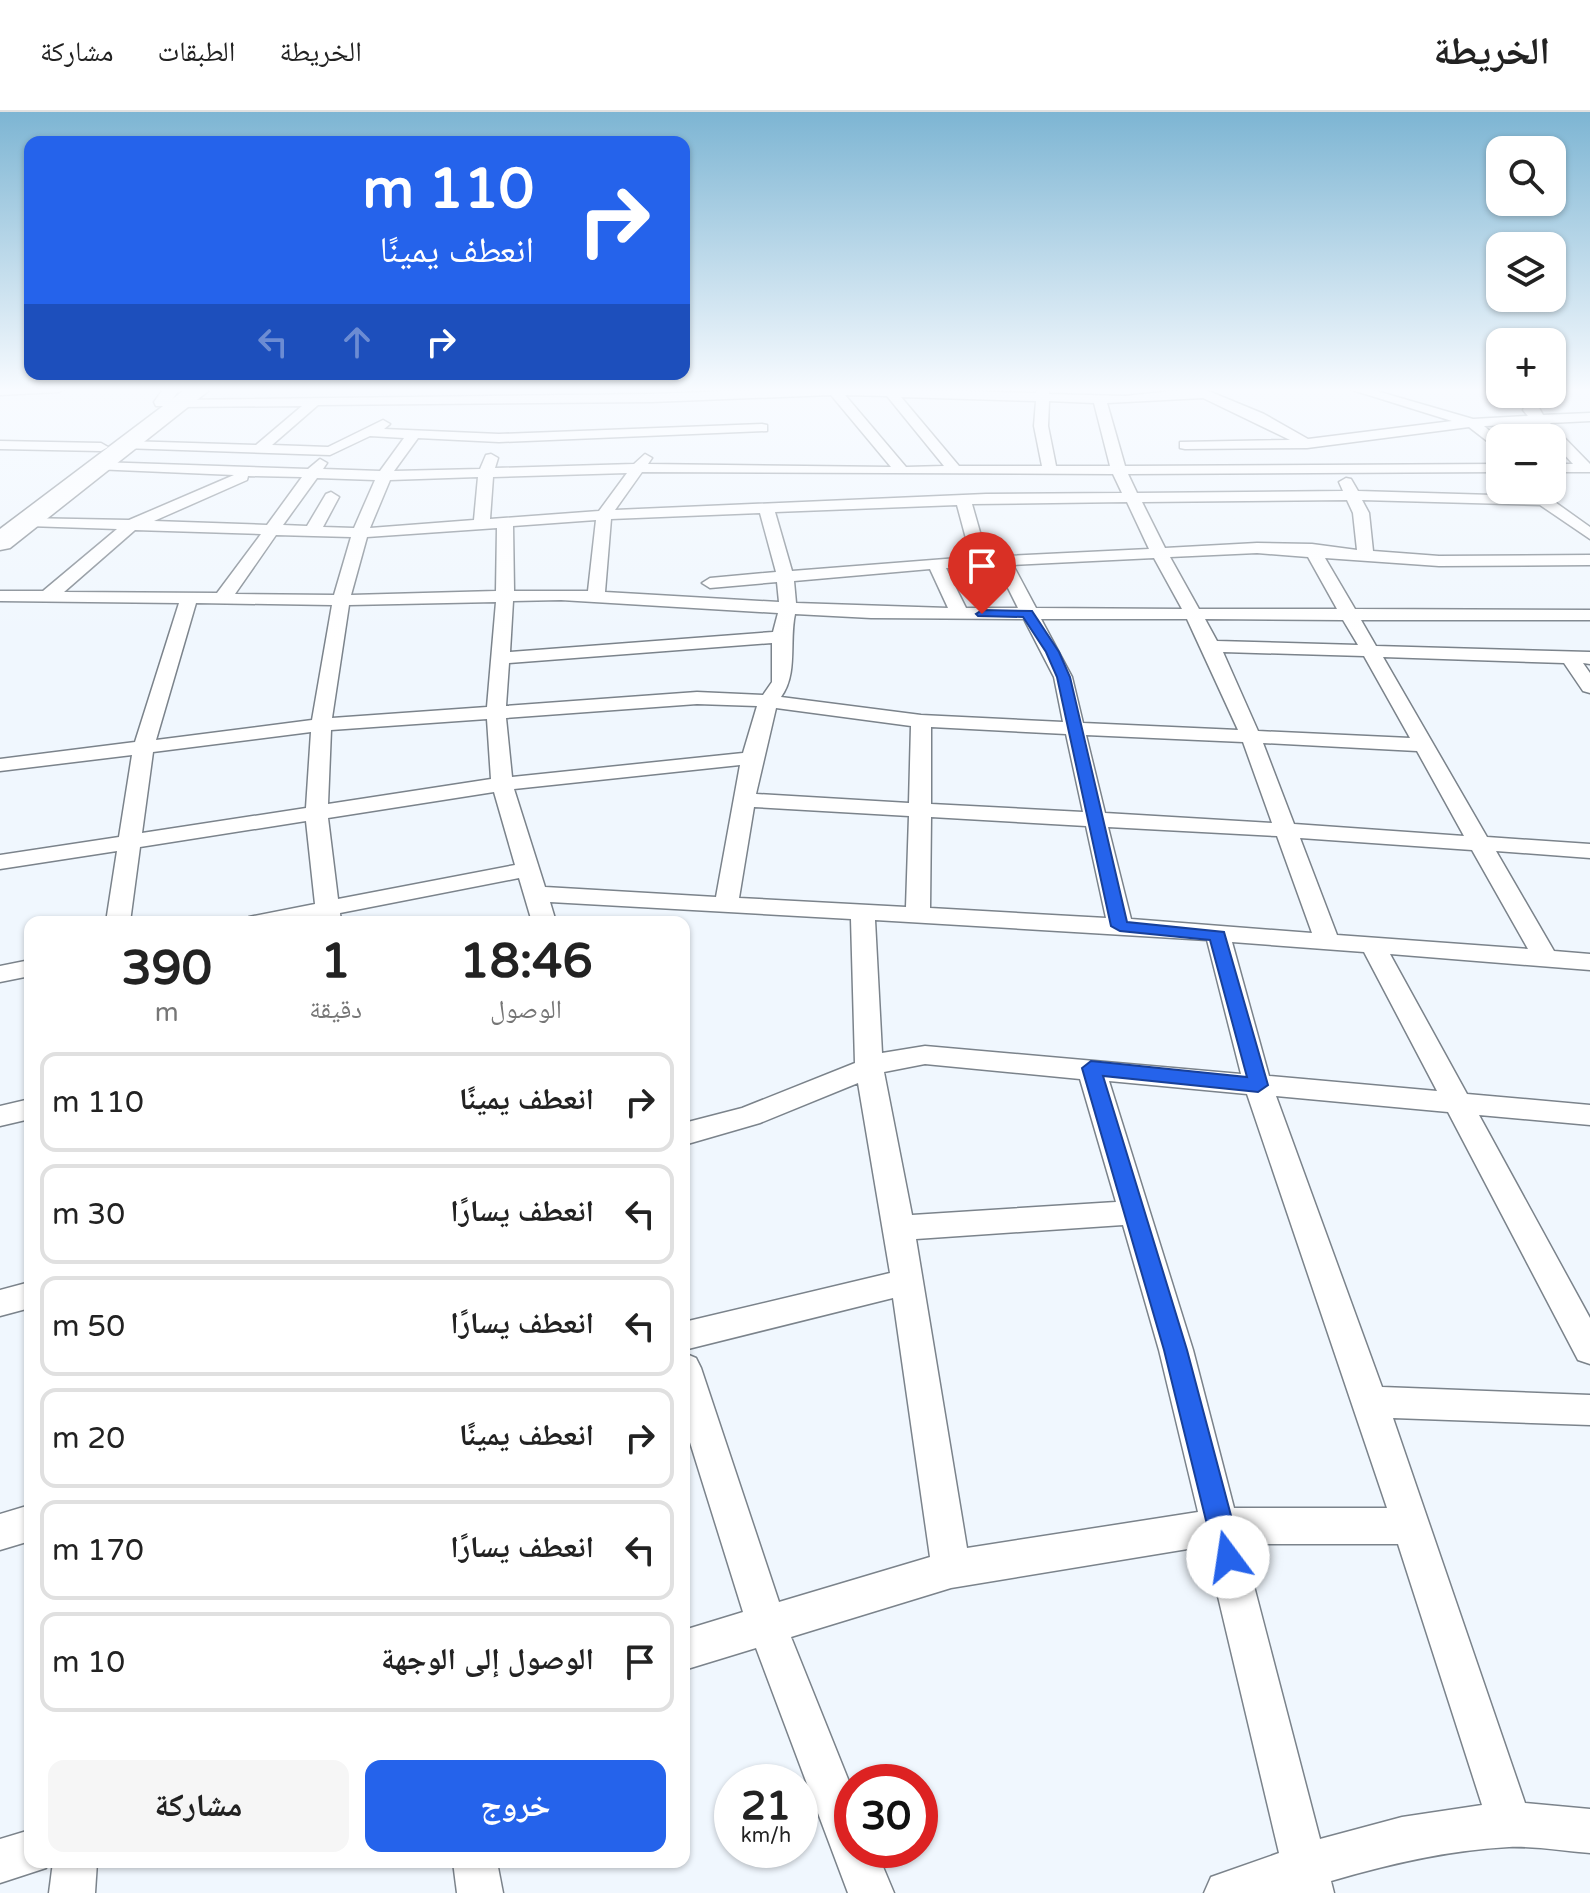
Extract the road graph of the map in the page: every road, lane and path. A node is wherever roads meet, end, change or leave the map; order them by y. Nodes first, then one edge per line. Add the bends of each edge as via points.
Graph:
1 (77, 471) edge
2 (83, 471) edge
3 (248, 471) edge
4 (315, 471) edge
5 (388, 471) edge
6 (520, 471) edge
7 (636, 471) edge
8 (929, 471) edge
9 (932, 471) edge
10 (1042, 471) edge
11 (1119, 471) edge
12 (1336, 471) edge
13 (257, 472) junction
14 (486, 472) junction
15 (956, 472) joint
16 (976, 472) junction
17 (312, 475) junction
18 (385, 476) junction
19 (331, 497) dead end
20 (1131, 497) junction
21 (1355, 497) junction
22 (986, 499) junction
23 (963, 500) junction
24 (934, 502) junction
25 (1486, 502) edge
26 (1552, 504) joint
27 (1579, 507) dead end
28 (767, 510) junction
29 (604, 515) junction
30 (28, 521) junction
31 (505, 521) junction
32 (482, 522) junction
33 (0, 523) edge
34 (131, 525) junction
35 (273, 531) junction
36 (312, 532) junction
37 (361, 533) junction
38 (1590, 534) edge
39 (0, 542) edge
40 (1300, 545) junction
41 (1159, 552) junction
42 (1365, 554) junction
43 (1590, 560) edge
44 (1003, 562) junction
45 (981, 563) junction
46 (936, 564) junction
47 (785, 576) junction
48 (710, 583) dead end
49 (505, 595) junction
50 (596, 595) junction
51 (0, 596) edge
52 (47, 597) junction
53 (189, 599) junction
54 (222, 599) junction
55 (341, 600) junction
56 (788, 608) junction
57 (1027, 613) junction
58 (960, 614) junction
59 (1194, 615) junction
60 (1351, 615) junction
61 (1590, 615) edge
62 (781, 637) junction
63 (1211, 646) junction
64 (1372, 652) junction
65 (500, 658) junction
66 (1580, 658) edge
67 (1590, 687) edge
68 (768, 701) junction
69 (496, 713) junction
70 (921, 721) junction
71 (323, 725) junction
72 (1077, 730) junction
73 (1251, 738) junction
74 (1422, 745) junction
75 (144, 746) junction
76 (752, 758) junction
77 (0, 765) edge
78 (502, 784) junction
79 (746, 800) junction
80 (920, 811) junction
81 (317, 814) junction
82 (1094, 818) junction
83 (1285, 830) junction
84 (130, 841) junction
85 (1481, 845) junction
86 (1590, 851) edge
87 (0, 862) edge
88 (526, 870) junction
89 (535, 894) junction
90 (726, 906) junction
91 (863, 913) junction
92 (328, 915) edge
93 (119, 916) edge
94 (542, 916) edge
95 (918, 916) junction
96 (1120, 926) junction
97 (1218, 935) junction
98 (1328, 943) junction
99 (1374, 947) junction
100 (1545, 958) junction
101 (1590, 962) edge
102 (24, 969) edge
103 (0, 974) edge
104 (869, 1067) junction
105 (1091, 1068) junction
106 (1258, 1085) junction
107 (1461, 1106) junction
108 (24, 1110) edge
109 (1590, 1115) edge
110 (0, 1116) edge
111 (690, 1132) edge
112 (1133, 1213) junction
113 (899, 1228) junction
114 (906, 1282) junction
115 (24, 1297) edge
116 (0, 1303) edge
117 (690, 1335) edge
118 (1590, 1350) edge
119 (690, 1387) edge
120 (1370, 1402) junction
121 (1590, 1410) edge
122 (24, 1525) edge
123 (1221, 1526) junction
124 (1410, 1526) junction
125 (0, 1532) edge
126 (951, 1569) junction
127 (766, 1623) junction
128 (690, 1648) edge
129 (834, 1798) edge
130 (1510, 1825) junction
131 (1590, 1831) edge
132 (24, 1854) edge
133 (0, 1861) edge
134 (74, 1868) edge
135 (476, 1868) edge
136 (861, 1868) edge
137 (1307, 1879) edge
138 (72, 1893) edge
139 (480, 1893) edge
140 (871, 1893) edge
141 (1227, 1893) edge

1 - 33 highway
2 - 30 highway
3 - 13 street
4 - 17 street
5 - 18 street
6 - 14 street
7 - 29 street
8 - 24 street
9 - 15 street
10 - 16 street
11 - 20 street
12 - 21 street
13 - 17 street
13 - 34 street
14 - 18 street
14 - 32 street
15 - 16 street
16 - 22 street
17 - 18 street
17 - 35 street
18 - 37 street
19 - 36 street
20 - 21 street
20 - 22 street
20 - 41 street
21 - 25 street
21 - 42 street
22 - 23 street
23 - 24 street
23 - 45 street
24 - 28 street
26 - 27 street
26 - 38 street
28 - 29 street
28 - 47 street
29 - 31 street
29 - 50 street
30 - 34 street
30 - 39 highway
31 - 32 street
31 - 49 street
32 - 37 street
34 - 35 street
34 - 52 street
35 - 36 street
35 - 54 street
36 - 37 street
37 - 55 street
40 - 41 street
40 - 42 street
40 - 60 street
41 - 44 street
41 - 59 street
42 - 43 street via 1439,561
44 - 45 street
44 - 57 street
45 - 46 street
46 - 47 street
46 - 58 street
47 - 48 street
47 - 56 street
49 - 50 street
49 - 55 street
49 - 65 street
50 - 56 street
51 - 52 street
52 - 53 street
53 - 54 street
53 - 75 street
54 - 55 street
55 - 71 street
56 - 58 street
56 - 62 street
57 - 58 street
57 - 59 street
57 - 72 street via 1058,661
59 - 60 street
59 - 63 street
60 - 61 street
60 - 64 street
62 - 65 street
62 - 68 street via 782,682
63 - 64 street
63 - 73 street
64 - 66 street
64 - 74 street
65 - 69 street
66 - 67 street
68 - 69 street via 697,698
68 - 70 street
68 - 76 street
69 - 71 street
69 - 78 street
70 - 72 street
70 - 80 street
71 - 75 street
71 - 81 street
72 - 73 street
72 - 82 street
73 - 74 street
73 - 83 street
74 - 85 street
75 - 77 street
75 - 84 street
76 - 78 street
76 - 79 street
78 - 81 street
78 - 88 street
79 - 80 street
79 - 90 street
80 - 82 street
80 - 95 street
81 - 84 street
81 - 92 street
82 - 83 street
82 - 96 street
83 - 85 street
83 - 98 street
84 - 87 street
84 - 93 street
85 - 86 street
85 - 100 street
88 - 89 street
88 - 92 street
89 - 90 street
89 - 94 street
90 - 91 street
91 - 95 street
91 - 104 street
95 - 96 street
96 - 97 street
97 - 98 street
97 - 106 street
98 - 99 street
99 - 100 street
99 - 107 street
100 - 101 street
102 - 103 street
104 - 105 street via 925,1055
104 - 111 street via 750,1116
104 - 113 street
105 - 106 street
105 - 112 street
106 - 107 street
106 - 120 street
107 - 109 street
107 - 118 street
108 - 110 street
112 - 113 street
112 - 123 street via 1176,1350
113 - 114 street
114 - 117 street
114 - 126 street
115 - 116 street
119 - 127 street
120 - 121 street
120 - 124 street
122 - 125 street
123 - 124 street
123 - 126 street
123 - 137 street
124 - 130 street
126 - 127 street
127 - 128 street
127 - 129 street
130 - 131 street
130 - 137 street via 1405,1839
132 - 133 street
134 - 138 street
135 - 139 street
136 - 140 street
137 - 141 street

